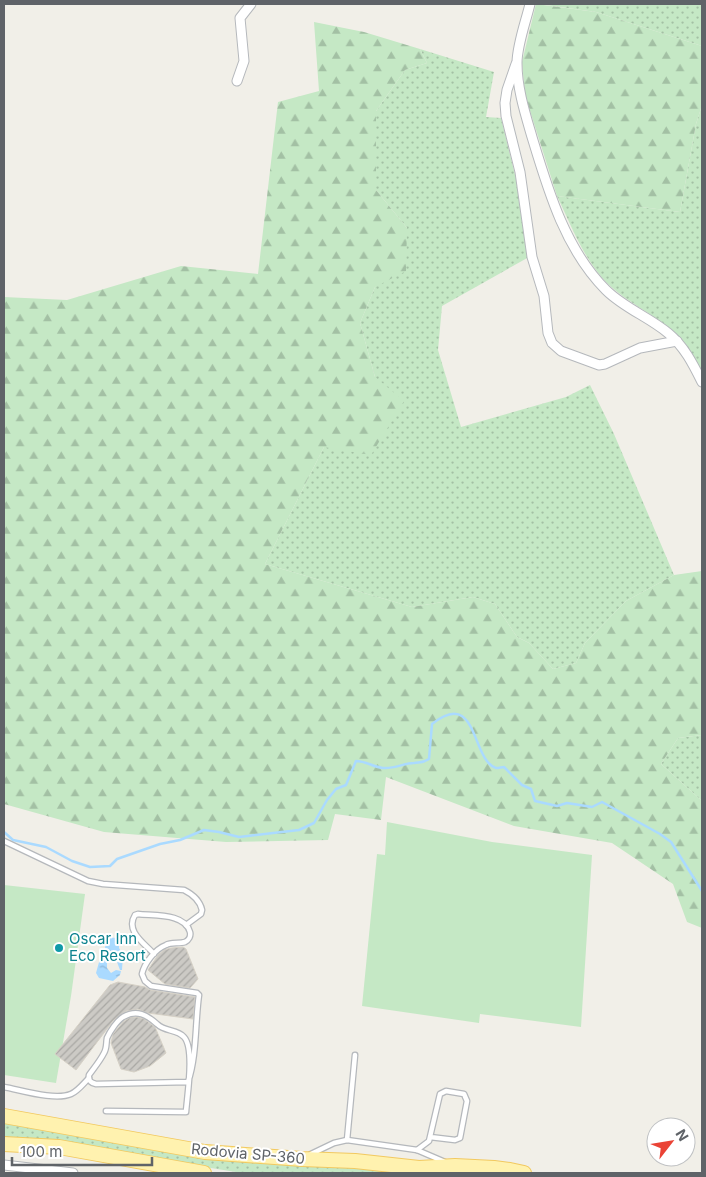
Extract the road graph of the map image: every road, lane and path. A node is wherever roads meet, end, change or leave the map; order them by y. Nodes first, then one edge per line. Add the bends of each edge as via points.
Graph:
1 (251, 4) edge
2 (530, 4) edge
3 (517, 62) junction
4 (237, 81) dead end
5 (677, 341) junction
6 (702, 382) edge
7 (4, 841) edge
8 (186, 925) junction
9 (154, 954) junction
10 (355, 1055) dead end
11 (88, 1078) junction
12 (188, 1082) junction
13 (4, 1087) edge
14 (106, 1111) dead end
15 (4, 1116) edge
16 (430, 1136) junction
17 (347, 1140) junction
18 (4, 1144) edge
19 (418, 1150) junction
20 (302, 1159) junction
21 (4, 1164) edge
22 (456, 1166) junction
23 (511, 1171) edge
24 (73, 1173) edge
25 (204, 1173) edge
26 (524, 1173) edge

1 - 4 street via 240,18 244,61
2 - 3 street
3 - 5 street via 521,96 546,185 580,255 611,295
3 - 5 street via 507,90 506,116 520,172 532,257 544,296 552,343 561,351 599,366 640,348
5 - 6 street
7 - 8 lane via 88,881 191,893 202,910
8 - 9 lane via 190,935 188,939 166,944
8 - 9 lane via 175,918 135,916 134,933
9 - 12 lane via 142,971 147,984 199,995
10 - 17 lane
11 - 12 lane via 96,1084
11 - 12 lane via 105,1052 108,1037 117,1022 135,1013 144,1014 160,1027 178,1032 185,1038 190,1048
11 - 13 lane via 76,1091 64,1096
12 - 14 lane via 186,1112
15 - 20 main road, Rodovia SP-360 via 205,1152
16 - 16 lane via 440,1094 446,1091 464,1094 467,1101 460,1138
16 - 19 lane
17 - 19 lane
17 - 20 lane
18 - 25 main road, Rodovia SP-360 via 59,1147
19 - 22 lane
20 - 22 main road, Rodovia SP-360 via 419,1168
21 - 24 street
22 - 23 main road, Rodovia SP-360
23 - 26 main road, Rodovia SP-360

